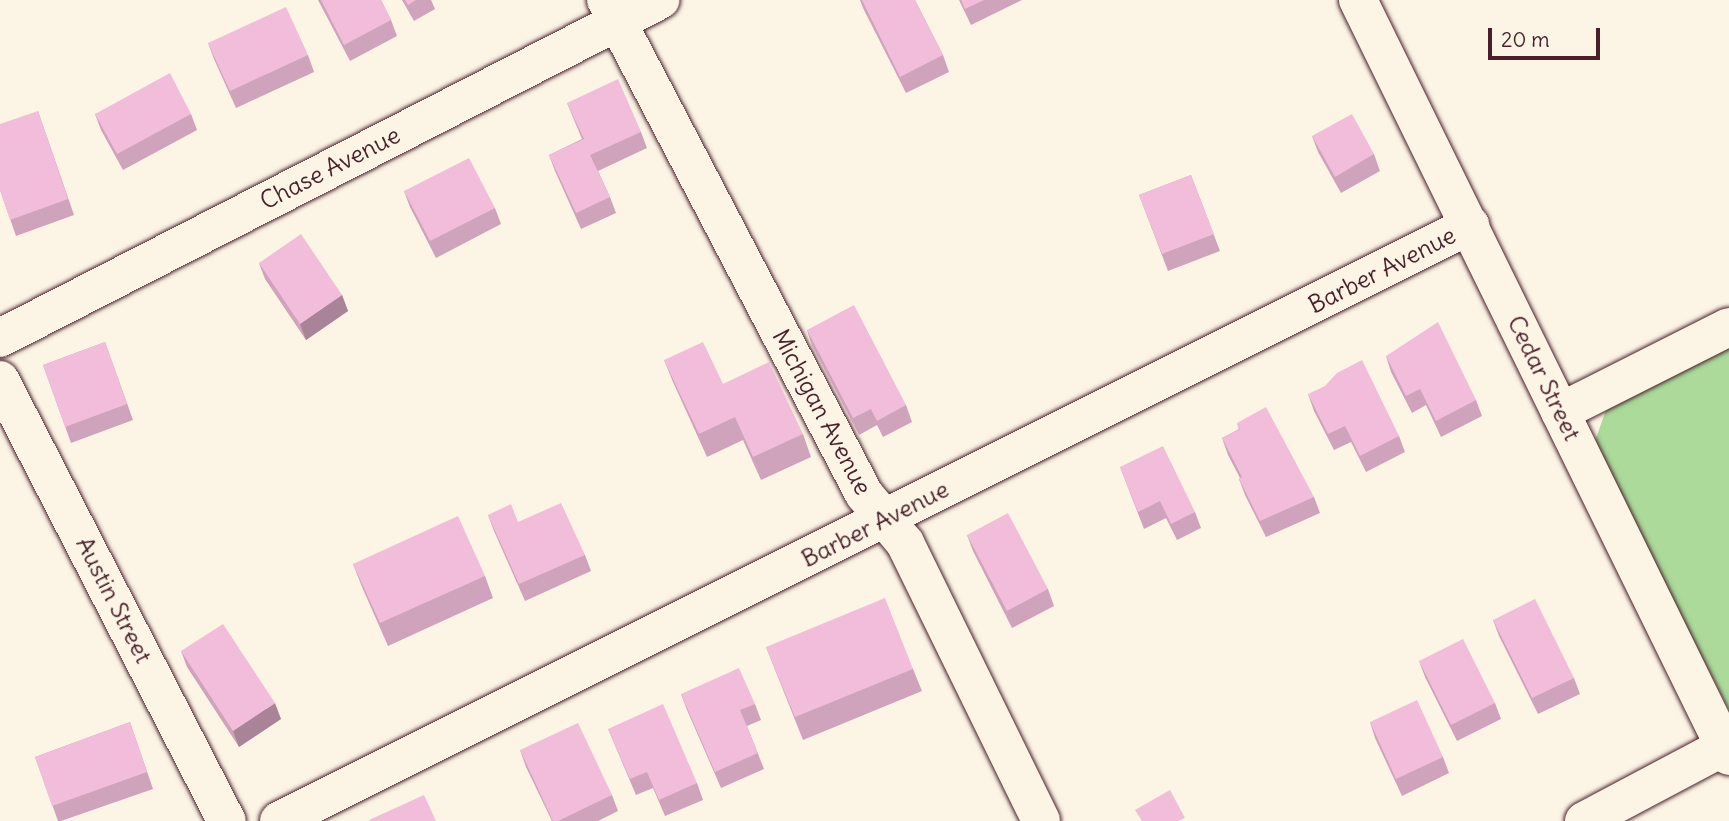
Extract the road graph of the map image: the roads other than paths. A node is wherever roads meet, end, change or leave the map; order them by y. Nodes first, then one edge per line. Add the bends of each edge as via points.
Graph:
1 (660, 0) edge
2 (1358, 0) edge
3 (611, 11) edge
4 (1470, 225) junction
5 (1729, 327) edge
6 (0, 338) edge
7 (0, 380) edge
8 (1559, 412) junction
9 (885, 520) junction
10 (1727, 752) edge
11 (227, 821) edge
12 (279, 821) edge
13 (1041, 821) edge
14 (1584, 821) edge

1 - 3 street, Chase Avenue
2 - 4 street, Cedar Street
3 - 6 street, Chase Avenue
3 - 9 street, Michigan Avenue via 864,494
4 - 8 street, Cedar Street
4 - 9 street, Barber Avenue
5 - 8 street
7 - 11 street, Austin Street
8 - 10 street, Cedar Street
9 - 12 street, Barber Avenue
9 - 13 street, Michigan Avenue via 905,543
10 - 14 street

